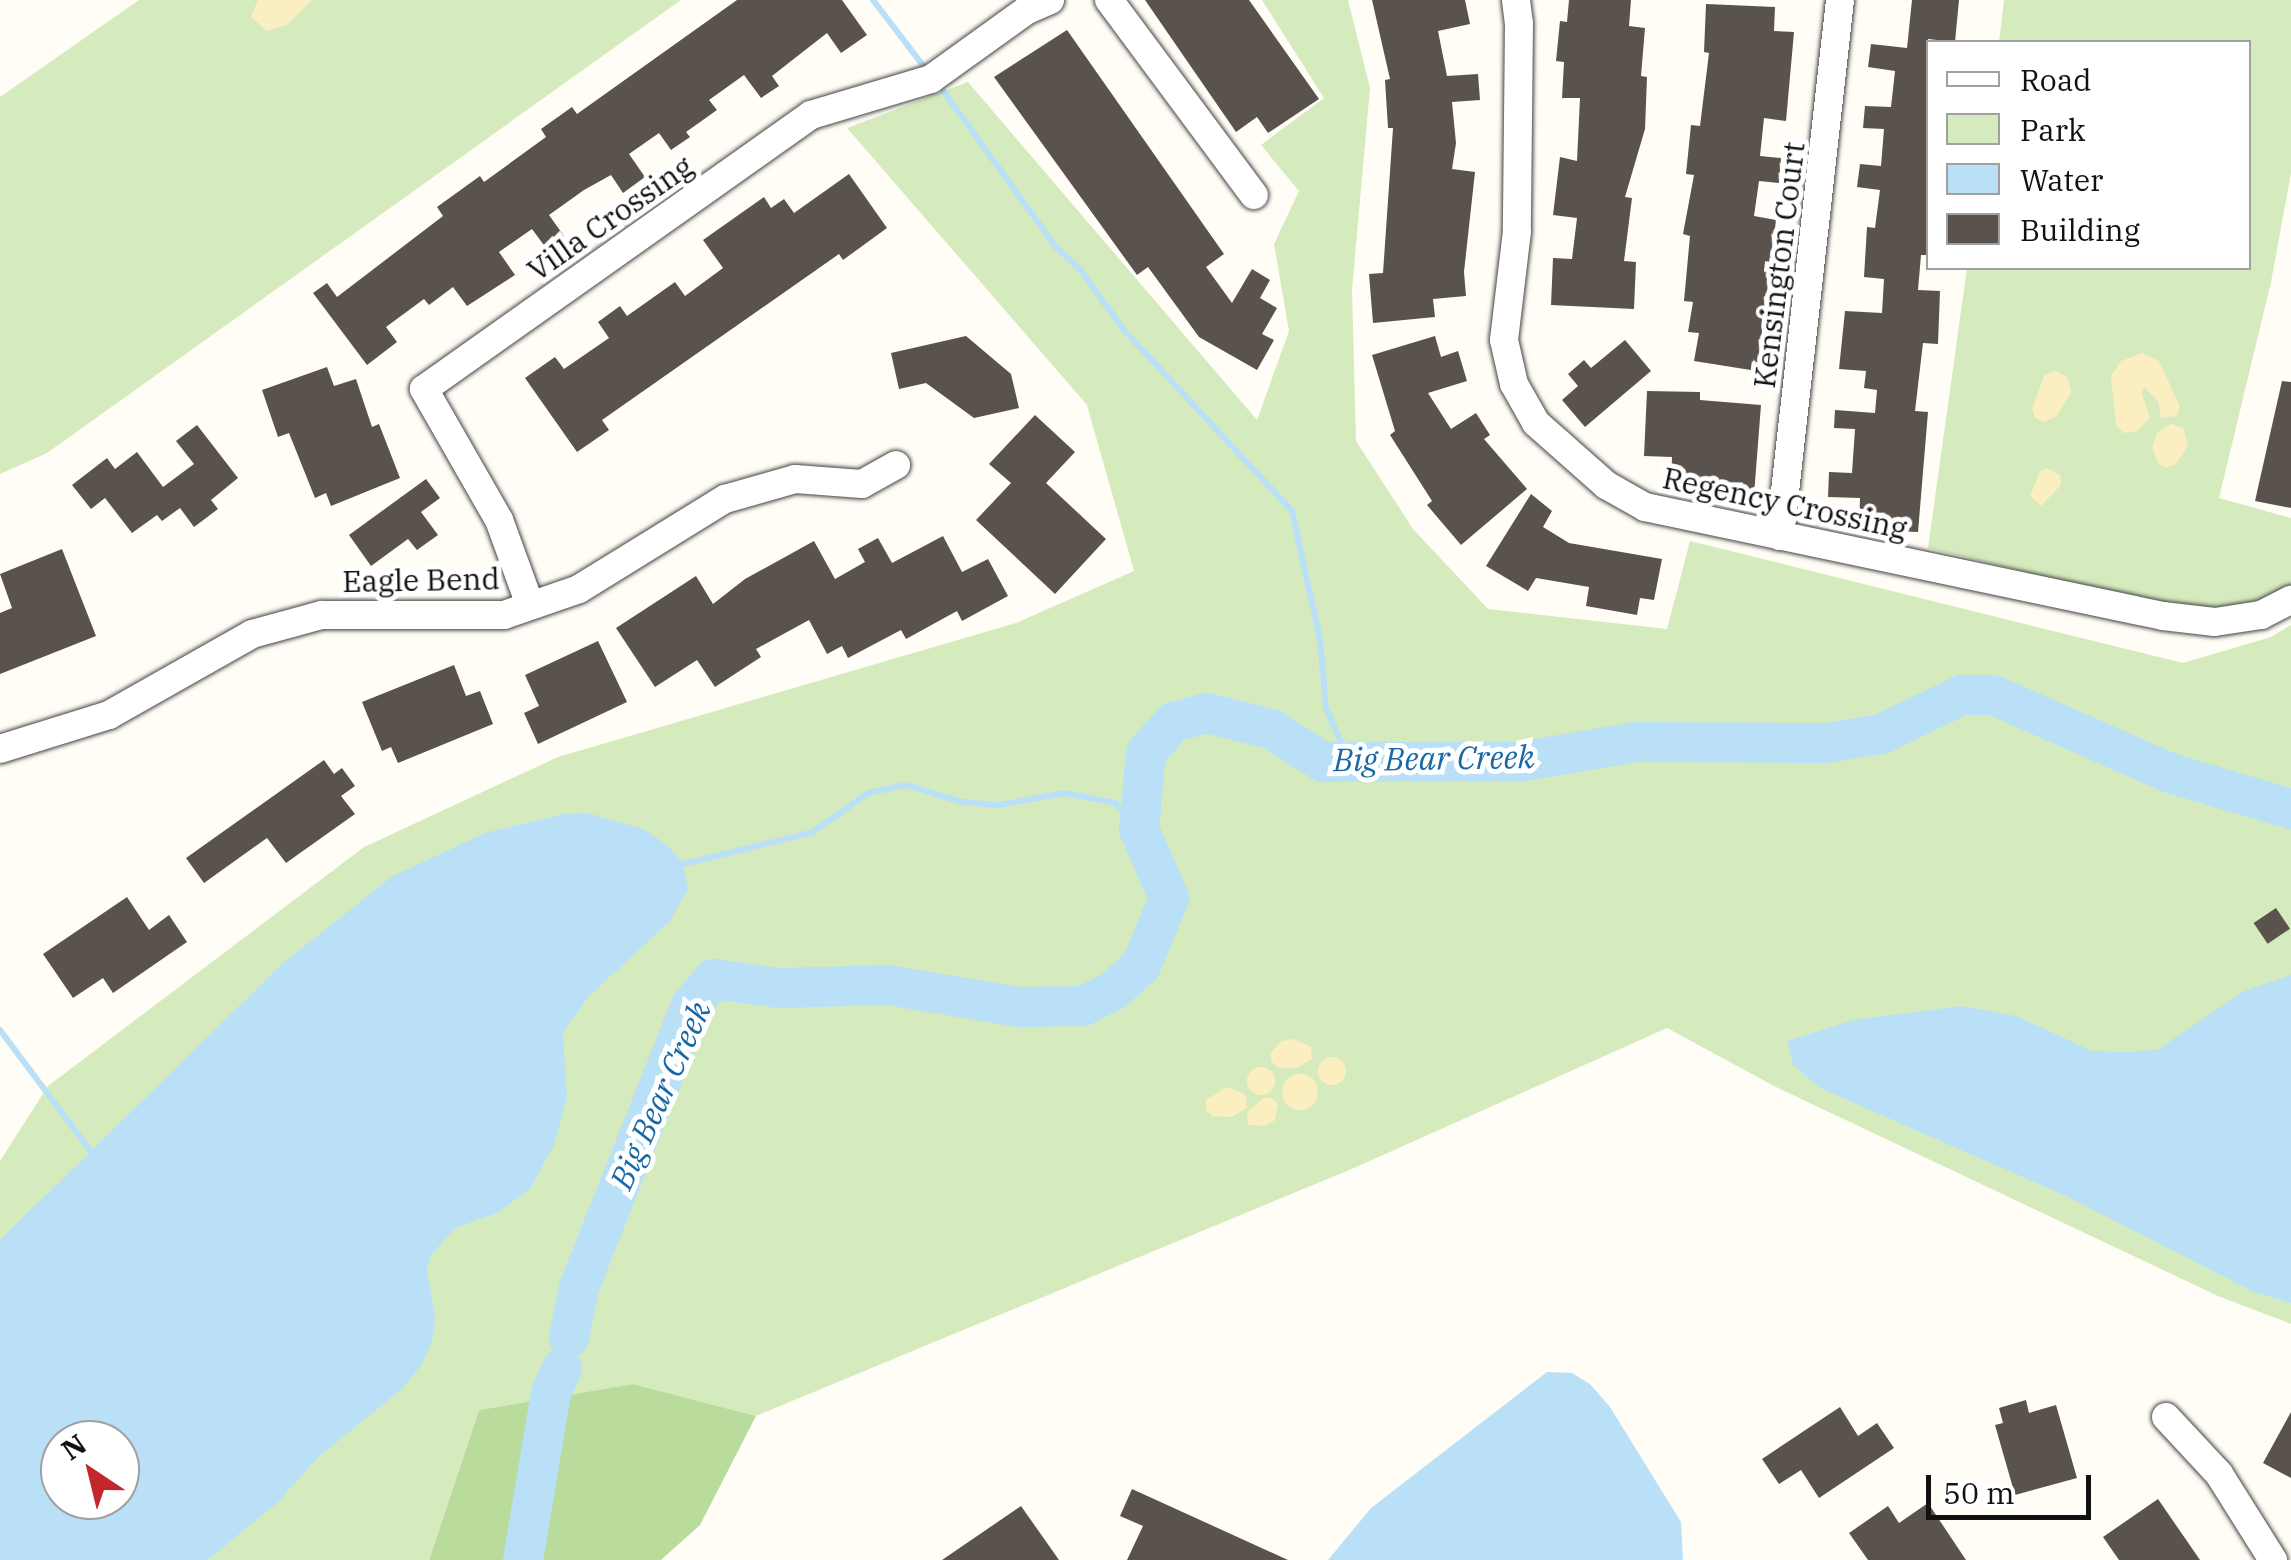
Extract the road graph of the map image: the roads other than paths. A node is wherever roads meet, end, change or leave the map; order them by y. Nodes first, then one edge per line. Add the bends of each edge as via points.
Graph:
1 (1050, 0) edge
2 (1110, 0) edge
3 (1516, 0) edge
4 (1840, 0) edge
5 (1254, 196) dead end
6 (896, 465) dead end
7 (1780, 536) junction
8 (2291, 600) edge
9 (530, 606) junction
10 (0, 749) edge
11 (2166, 1417) dead end
12 (2273, 1560) edge

1 - 9 street, Villa Crossing via 931,79 811,115 424,389 499,520
2 - 5 street
3 - 7 street, Regency Crossing via 1517,231 1504,340 1514,384 1536,423 1606,486 1645,508
4 - 7 street, Kensington Court
6 - 9 street, Eagle Bend via 862,484 795,479 725,499 579,589
7 - 8 street, Regency Crossing via 2164,616 2215,622 2261,615
9 - 10 street, Eagle Bend via 504,614 322,615 252,634 110,714
11 - 12 street via 2219,1474

